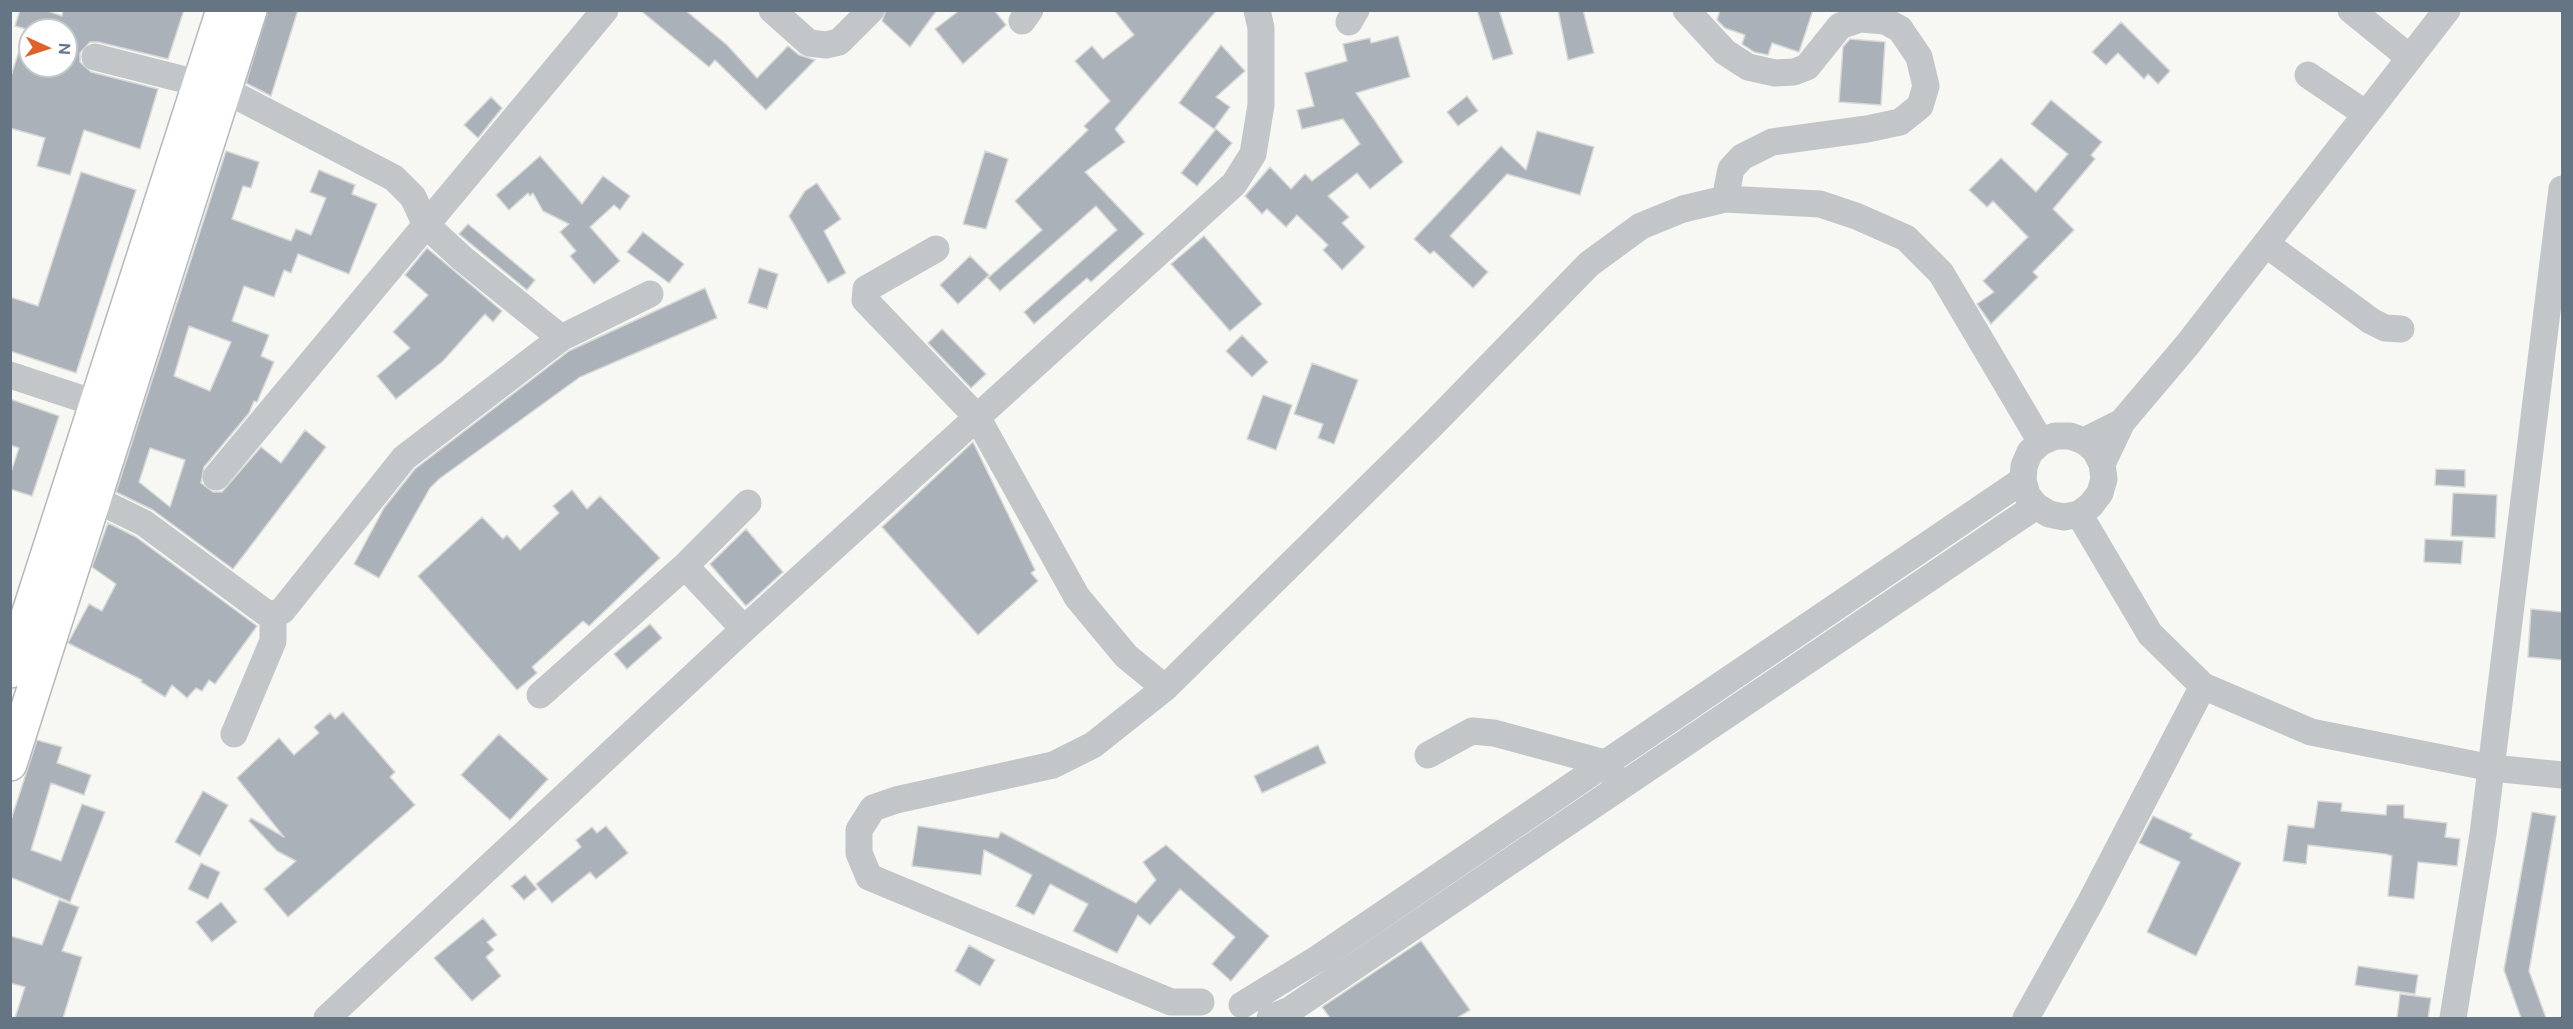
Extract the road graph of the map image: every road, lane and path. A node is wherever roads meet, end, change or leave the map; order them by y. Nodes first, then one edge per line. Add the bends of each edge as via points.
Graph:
1 (223, 10) edge
2 (250, 10) edge
3 (605, 10) edge
4 (772, 10) edge
5 (871, 10) edge
6 (1257, 10) edge
7 (1686, 10) edge
8 (2351, 10) edge
9 (2447, 10) edge
10 (95, 57) dead end
11 (2410, 58) junction
12 (2308, 75) dead end
13 (212, 87) junction
14 (2366, 114) junction
15 (2562, 189) edge
16 (1725, 200) junction
17 (426, 225) junction
18 (2266, 244) junction
19 (936, 249) dead end
20 (650, 294) dead end
21 (2401, 329) dead end
22 (561, 338) junction
23 (10, 375) edge
24 (110, 408) junction
25 (977, 417) junction
26 (2122, 422) junction
27 (2084, 441) junction
28 (2041, 442) junction
29 (2102, 464) junction
30 (216, 477) dead end
31 (2023, 480) junction
32 (95, 499) junction
33 (748, 503) dead end
34 (2036, 506) junction
35 (2079, 513) junction
36 (685, 566) junction
37 (273, 614) junction
38 (1822, 617) junction
39 (744, 629) junction
40 (1837, 640) junction
41 (34, 644) junction
42 (10, 671) edge
43 (2203, 686) junction
44 (1165, 688) junction
45 (540, 695) dead end
46 (234, 734) dead end
47 (1428, 755) dead end
48 (1605, 763) junction
49 (10, 764) edge
50 (2492, 768) junction
51 (2562, 775) edge
52 (1621, 786) junction
53 (1392, 908) junction
54 (1407, 930) junction
55 (1187, 1010) edge
56 (1246, 1012) edge
57 (327, 1018) edge
58 (1270, 1018) edge
59 (2026, 1018) edge
60 (2453, 1018) edge

1 - 13 main road
2 - 13 main road
3 - 17 street
4 - 5 street via 809,43 826,45 839,42
6 - 25 street via 1261,28 1261,105 1253,154 1234,184
7 - 16 street via 1725,52 1748,67 1775,73 1807,67 1840,26 1860,19 1885,21 1900,28 1918,57 1926,86 1920,106 1900,122 1772,142 1742,157 1731,169
8 - 11 street
9 - 11 street
10 - 13 street
11 - 14 street
12 - 14 street
13 - 17 street via 394,178 413,197
13 - 24 main road
14 - 18 street
15 - 50 street
16 - 28 street via 1820,204 1906,238 1941,273
16 - 44 street via 1683,209 1641,226 1589,264
17 - 22 street
17 - 30 street
18 - 21 street via 2371,321 2385,328
18 - 26 street
19 - 25 street via 866,289 865,300
20 - 22 street
22 - 37 street via 404,458 282,611
23 - 24 street
24 - 32 main road
24 - 41 main road
25 - 39 street
25 - 44 street via 1077,597 1126,656
26 - 27 street
26 - 29 street
27 - 28 street via 2055,436
27 - 29 street via 2095,450
28 - 31 street via 2030,452
29 - 35 street via 2100,493
31 - 34 street via 2027,495
31 - 38 street
32 - 37 street via 144,523 266,613
32 - 41 main road
33 - 36 street
34 - 35 street via 2064,517
34 - 40 street
35 - 43 street via 2150,634
36 - 39 street
36 - 45 street
37 - 46 street via 273,641
38 - 40 street
38 - 48 street
39 - 57 street
40 - 52 street
41 - 42 main road
41 - 49 main road
43 - 50 street via 2311,732
43 - 59 street
44 - 55 street via 1093,745 1053,765 873,808 859,830 859,853 869,877
47 - 48 street via 1472,732 1483,732
48 - 52 street
48 - 53 street
50 - 51 street
50 - 60 street
52 - 54 street
53 - 54 street
53 - 56 street
54 - 58 street via 1290,1010
55 - 56 street via 1226,996

